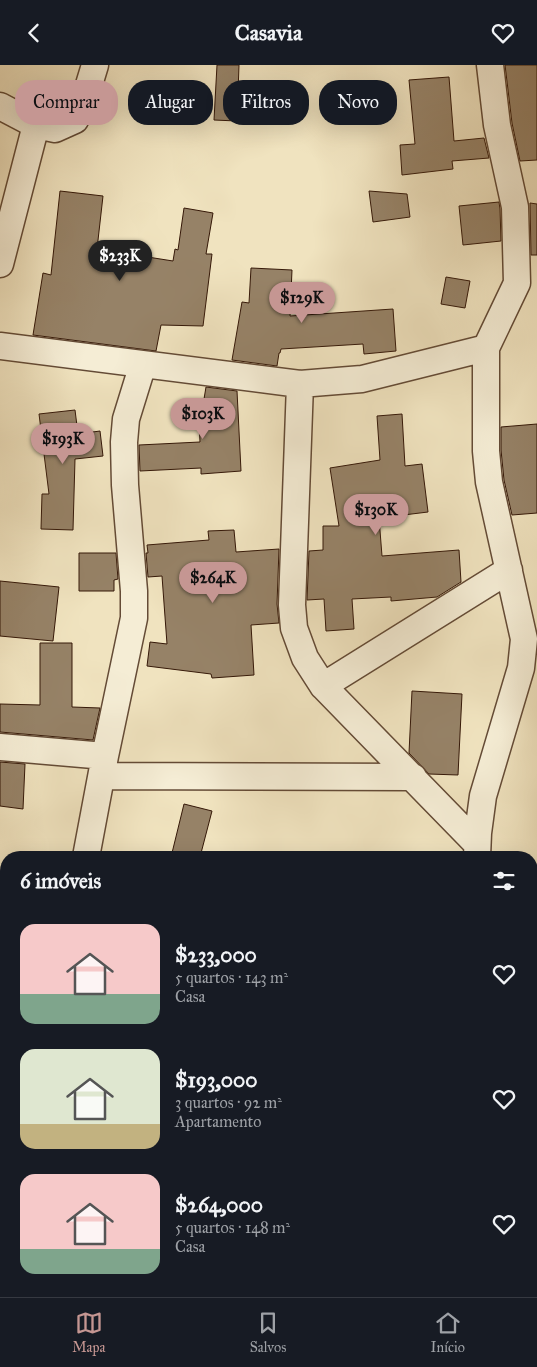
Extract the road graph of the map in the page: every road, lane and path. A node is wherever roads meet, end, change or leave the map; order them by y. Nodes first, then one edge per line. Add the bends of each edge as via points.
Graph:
1 (95, 65) edge
2 (490, 65) edge
3 (90, 80) edge
4 (0, 106) edge
5 (15, 114) edge
6 (36, 125) joint
7 (65, 125) edge
8 (0, 263) edge
9 (527, 283) edge
10 (0, 346) edge
11 (486, 348) junction
12 (143, 364) junction
13 (300, 384) junction
14 (509, 570) junction
15 (323, 686) junction
16 (0, 747) edge
17 (104, 766) junction
18 (413, 777) junction
19 (87, 851) edge
20 (477, 851) edge

1 - 3 street
2 - 9 street via 497,125
4 - 5 street
6 - 7 street via 55,129
6 - 8 street
9 - 11 street
10 - 12 street
11 - 13 street via 362,379
11 - 14 street via 489,482
12 - 13 street
12 - 17 street via 126,419 124,441 134,619
13 - 15 street via 292,605 294,628 305,658
14 - 15 street
14 - 20 street via 524,639 521,668 483,796
15 - 18 street
16 - 17 street
17 - 18 street
17 - 19 street
18 - 20 street

